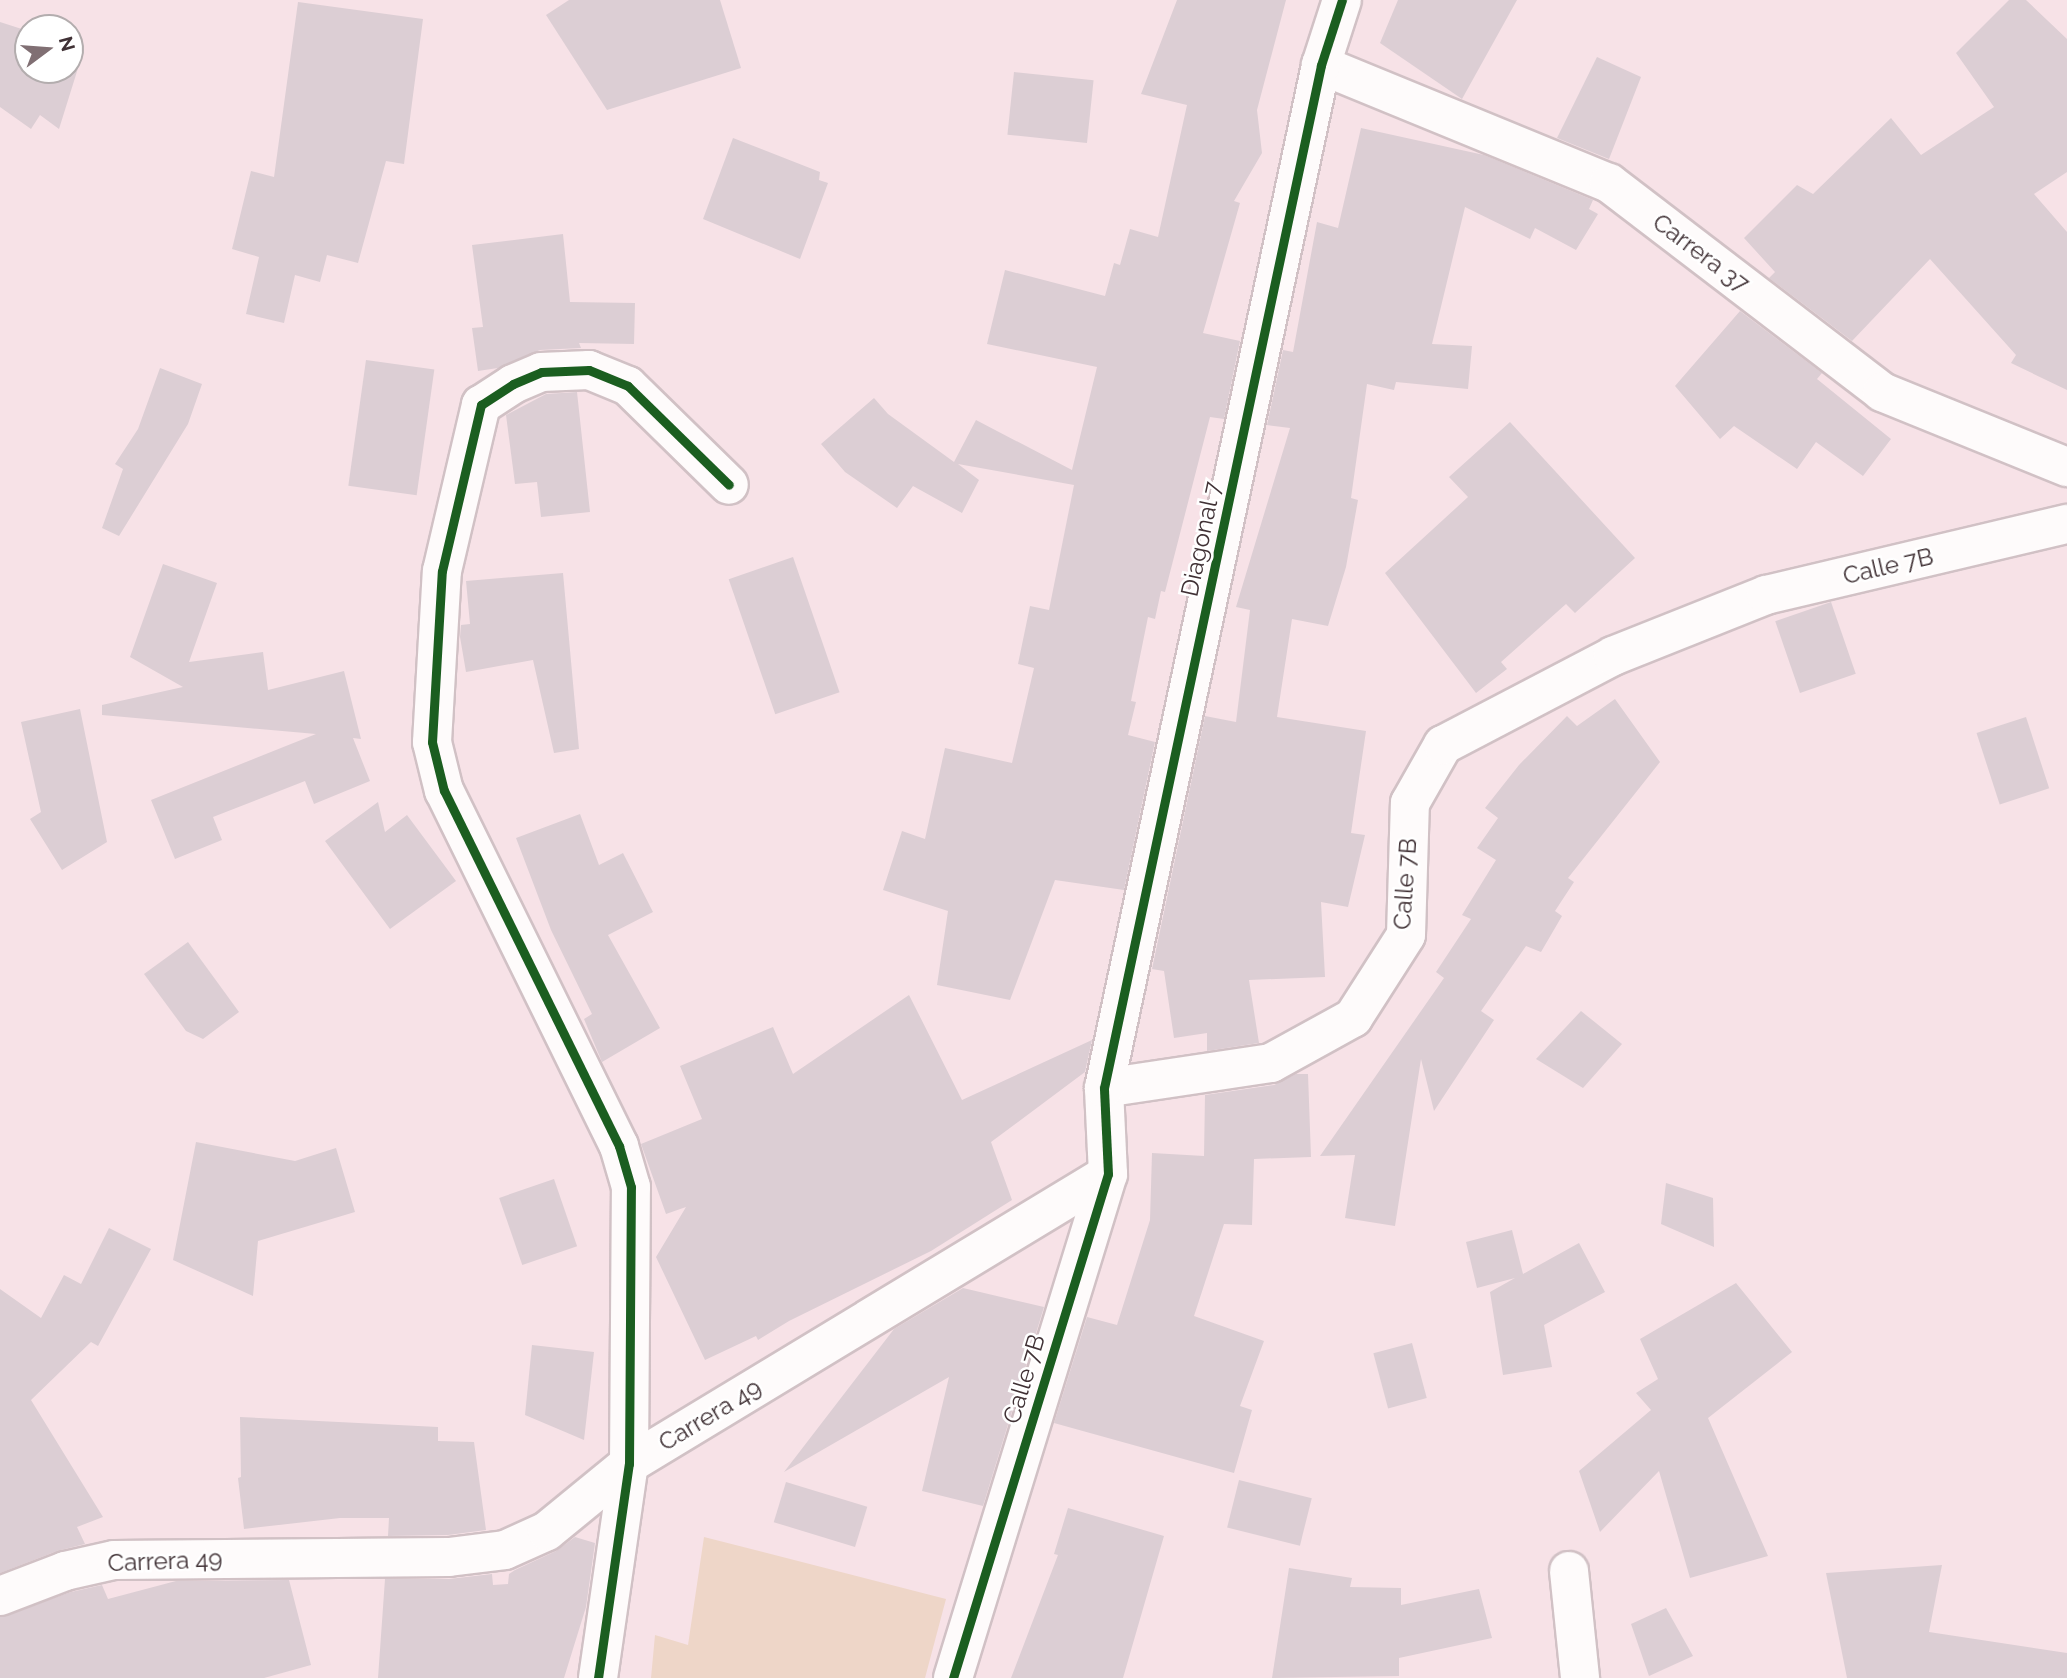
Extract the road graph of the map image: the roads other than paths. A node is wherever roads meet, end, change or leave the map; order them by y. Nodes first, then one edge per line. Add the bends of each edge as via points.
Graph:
1 (1342, 0) edge
2 (1321, 65) junction
3 (2067, 467) edge
4 (729, 485) dead end
5 (2067, 524) edge
6 (1104, 1088) junction
7 (1108, 1174) junction
8 (629, 1464) junction
9 (1569, 1571) dead end
10 (0, 1595) edge
11 (598, 1678) edge
12 (953, 1678) edge
13 (1580, 1678) edge

1 - 2 street, Diagonal 7
2 - 3 street, Carrera 37 via 1609,183 1882,391
2 - 6 street, Diagonal 7
4 - 8 street via 628,386 589,370 541,372 481,405 442,571 432,742 444,791 619,1146 631,1187
5 - 6 street, Calle 7B via 1766,595 1613,656 1443,745 1410,803 1406,935 1353,1018 1271,1063
6 - 7 street, Calle 7B
7 - 8 street, Carrera 49
7 - 12 street, Calle 7B
8 - 10 street, Carrera 49 via 547,1531 505,1550 449,1557 114,1560 65,1571
8 - 11 street
9 - 13 street

